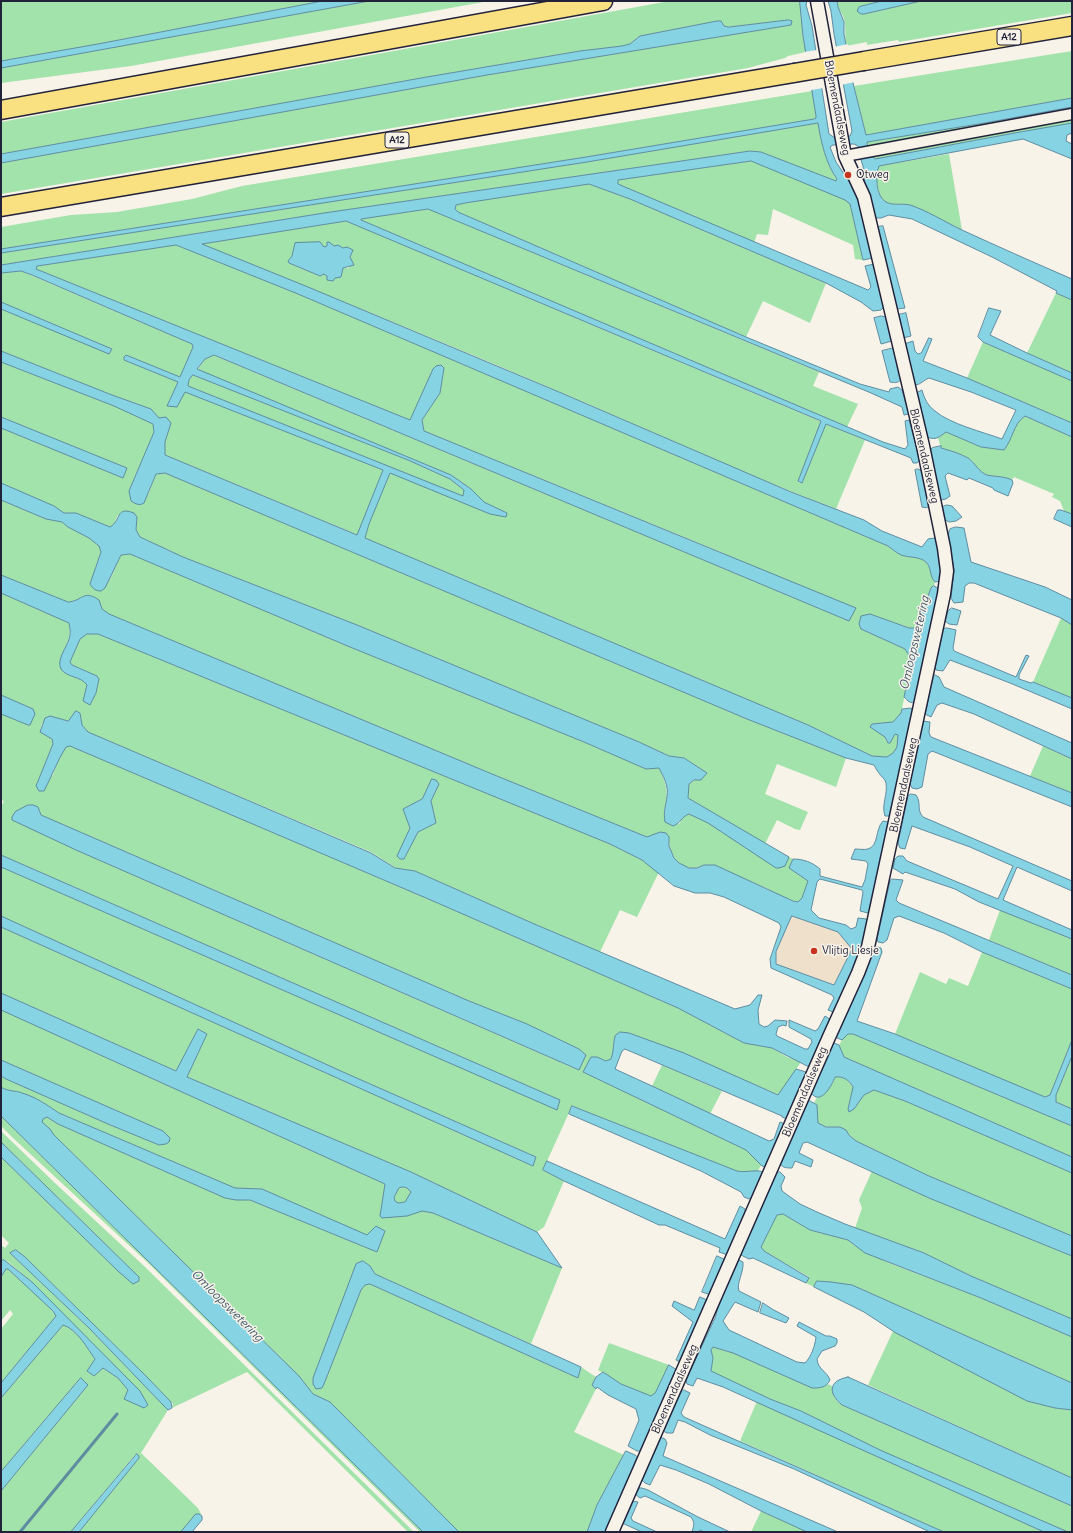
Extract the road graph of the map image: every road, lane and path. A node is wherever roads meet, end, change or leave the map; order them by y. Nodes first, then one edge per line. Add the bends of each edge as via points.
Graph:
1 (602, 1) edge
2 (817, 1) edge
3 (1072, 26) edge
4 (1, 110) edge
5 (1072, 114) edge
6 (843, 146) junction
7 (1, 207) edge
8 (612, 1532) edge

1 - 4 highway
2 - 6 street, Bloemendaalseweg
3 - 7 highway, A12, bridge
5 - 6 street
6 - 8 street, Bloemendaalseweg via 864,197 923,446 944,548 947,571 944,594 868,947

